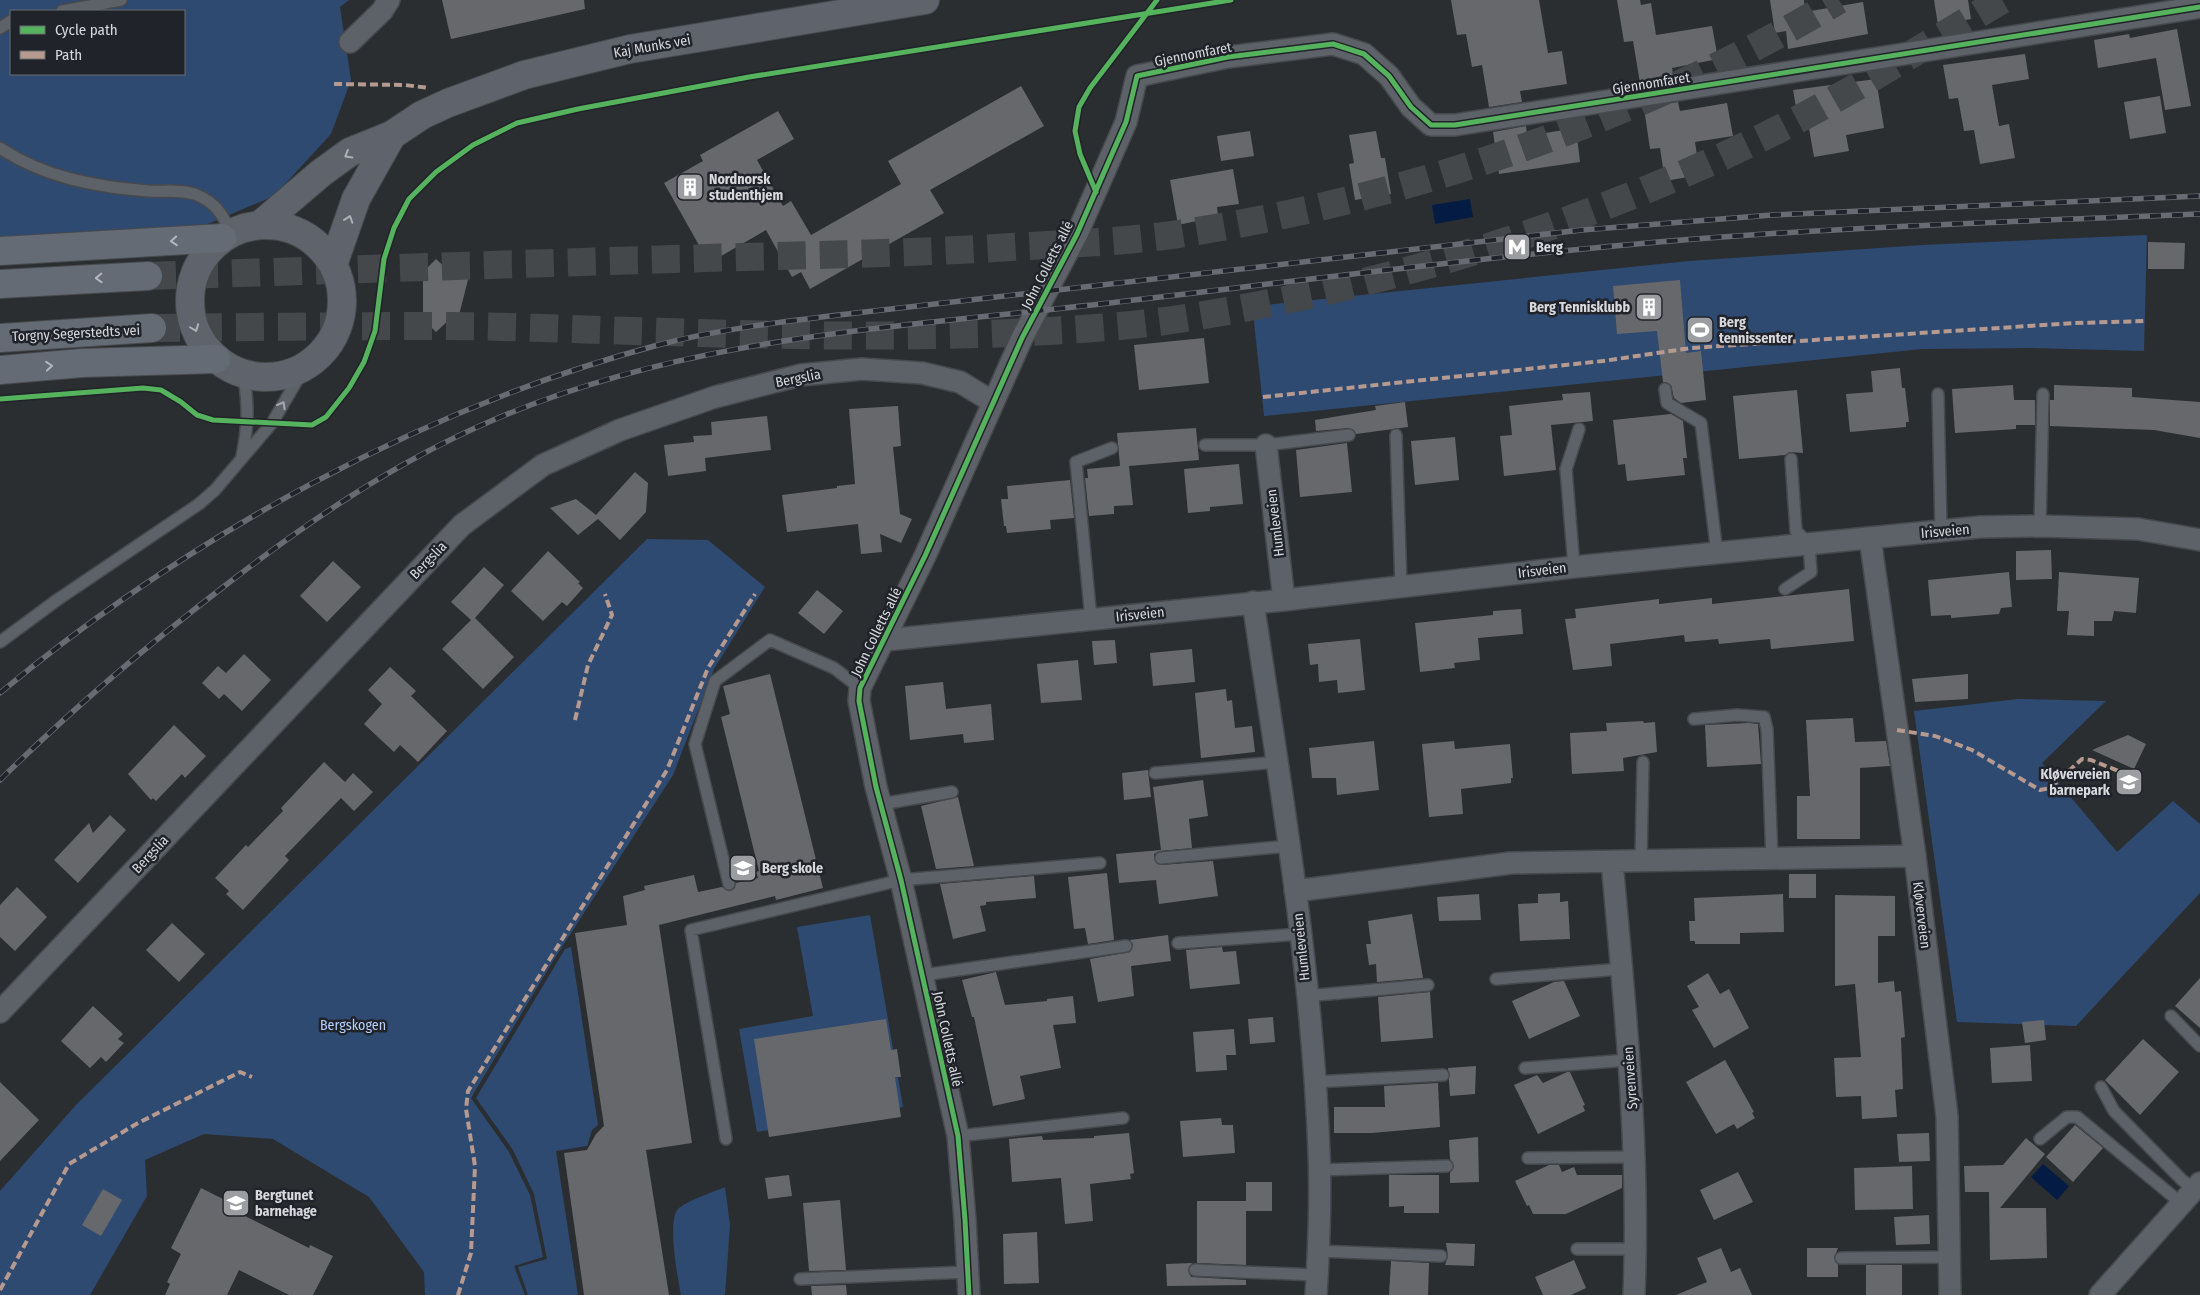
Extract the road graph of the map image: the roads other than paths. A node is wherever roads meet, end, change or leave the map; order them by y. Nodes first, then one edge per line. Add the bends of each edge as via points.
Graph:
1 (121, 0) edge
2 (389, 0) edge
3 (925, 0) edge
4 (2200, 7) edge
5 (67, 10) edge
6 (350, 42) dead end
7 (1137, 76) joint
8 (392, 135) junction
9 (0, 148) edge
10 (260, 225) junction
11 (226, 236) junction
12 (0, 252) edge
13 (333, 265) junction
14 (148, 276) tunnel mouth
15 (0, 284) edge
16 (152, 328) tunnel mouth
17 (0, 338) edge
18 (216, 359) junction
19 (305, 367) junction
20 (0, 370) edge
21 (243, 374) junction
22 (1665, 389) dead end
23 (1938, 394) dead end
24 (2043, 394) dead end
25 (993, 402) junction
26 (1579, 429) dead end
27 (1396, 434) dead end
28 (1349, 435) dead end
29 (1205, 445) dead end
30 (1266, 445) junction
31 (1112, 448) dead end
32 (242, 458) junction
33 (1791, 458) dead end
34 (2040, 526) junction
35 (1941, 531) junction
36 (1870, 538) junction
37 (2200, 540) edge
38 (1809, 544) junction
39 (1717, 553) junction
40 (1574, 567) junction
41 (1401, 586) junction
42 (1785, 589) dead end
43 (1284, 600) junction
44 (1253, 602) junction
45 (1091, 619) junction
46 (886, 640) junction
47 (0, 642) edge
48 (860, 688) junction
49 (1694, 719) dead end
50 (1276, 762) junction
51 (1643, 762) dead end
52 (1155, 773) dead end
53 (952, 792) dead end
54 (881, 804) junction
55 (1289, 846) junction
56 (1915, 856) junction
57 (1161, 858) dead end
58 (1772, 859) junction
59 (1641, 861) junction
60 (1100, 862) dead end
61 (1612, 862) junction
62 (901, 880) junction
63 (729, 884) dead end
64 (1295, 891) junction
65 (1300, 934) junction
66 (1178, 943) dead end
67 (1126, 946) dead end
68 (1622, 969) junction
69 (922, 975) junction
70 (1496, 979) dead end
71 (1428, 985) dead end
72 (1306, 996) junction
73 (0, 1012) edge
74 (2171, 1016) dead end
75 (2200, 1046) edge
76 (1629, 1060) junction
77 (1525, 1068) dead end
78 (1443, 1075) dead end
79 (1314, 1082) junction
80 (2101, 1086) dead end
81 (1123, 1118) dead end
82 (958, 1136) junction
83 (726, 1138) dead end
84 (2040, 1140) dead end
85 (1634, 1157) junction
86 (1528, 1158) dead end
87 (1446, 1166) dead end
88 (1319, 1170) junction
89 (2192, 1192) edge
90 (1577, 1249) dead end
91 (1636, 1249) junction
92 (1318, 1251) junction
93 (1441, 1256) dead end
94 (1949, 1257) junction
95 (1841, 1258) dead end
96 (1195, 1270) dead end
97 (968, 1272) junction
98 (800, 1279) dead end
99 (1317, 1285) edge
100 (968, 1295) edge
101 (1634, 1295) edge
102 (1950, 1295) edge
103 (2100, 1295) edge

1 - 5 lane
2 - 6 street
3 - 8 main road, Kaj Munks vei via 574,61 472,93 422,115
4 - 7 street, Gjennomfaret via 1455,125 1431,125 1411,108 1389,76 1364,54 1333,44 1228,57
7 - 25 street, John Colletts allé via 1126,122 1100,183
8 -> 10 main road, Kaj Munks vei via 350,152
13 -> 8 main road, Kaj Munks vei via 356,199
9 - 11 lane via 46,173 111,187 195,194 221,211
10 - 11 main road, Kaj Munks vei
10 - 13 main road, Kaj Munks vei via 295,230 317,244
11 -> 12 highway
11 -> 18 main road, Kaj Munks vei via 201,260 194,274 189,305 197,335
13 - 19 main road, Kaj Munks vei via 342,296 341,316 334,336 321,354
14 -> 15 highway
16 - 17 highway, Torgny Segerstedts vei
20 -> 18 highway
18 - 21 main road, Kaj Munks vei
19 - 21 main road, Kaj Munks vei via 275,377
32 -> 19 lane via 272,423
21 - 32 lane via 248,422
22 - 39 lane via 1667,403 1701,423
23 - 35 lane
24 - 34 lane
25 - 46 street, John Colletts allé
25 - 73 street, Bergslia via 960,382 922,373 862,368 801,375 706,400 620,430 543,465 462,526
26 - 40 lane via 1566,469
27 - 41 lane
28 - 30 lane
29 - 30 lane
30 - 43 street, Humleveien
31 - 45 lane via 1076,462
32 - 47 lane via 199,504 56,600
33 - 38 lane via 1796,531
34 - 35 street, Irisveien
34 - 37 street, Irisveien via 2138,529
35 - 36 street, Irisveien
36 - 38 street, Irisveien
36 - 56 street, Kløverveien
38 - 39 street, Irisveien
38 - 42 lane via 1810,572
39 - 40 street, Irisveien
40 - 41 street, Irisveien
41 - 43 street, Irisveien
43 - 44 street, Irisveien
44 - 45 street, Irisveien
44 - 50 street, Humleveien
45 - 46 street, Irisveien
46 - 48 street, John Colletts allé
48 - 54 street, John Colletts allé via 859,701
48 - 63 lane via 834,668 770,640 715,681 695,744
49 - 58 lane via 1737,715 1764,717
50 - 52 lane
50 - 55 street, Humleveien
51 - 59 lane
53 - 54 lane
54 - 62 street, John Colletts allé
55 - 57 lane
55 - 64 street, Humleveien
56 - 58 street
56 - 94 street, Kløverveien via 1947,1116
58 - 59 street
59 - 61 street
60 - 62 lane
61 - 64 street via 1511,863
61 - 68 street, Syrenveien
62 - 69 street, John Colletts allé
62 - 83 lane via 691,930
64 - 65 street, Humleveien
65 - 66 lane
65 - 72 street, Humleveien
67 - 69 lane
68 - 70 lane
68 - 76 street, Syrenveien
69 - 82 street, John Colletts allé
71 - 72 lane
72 - 79 street, Humleveien
74 - 75 lane
76 - 77 lane
76 - 85 street, Syrenveien
78 - 79 lane
79 - 88 street, Humleveien
80 - 89 lane via 2114,1111
81 - 82 lane
82 - 97 street, John Colletts allé
84 - 89 lane via 2066,1117 2077,1117
85 - 86 lane
85 - 91 street, Syrenveien
87 - 88 lane
88 - 92 street, Humleveien
89 - 103 street
90 - 91 lane
91 - 101 street, Syrenveien
92 - 93 lane
92 - 99 street, Humleveien
94 - 95 lane
94 - 102 street, Kløverveien
96 - 99 lane
97 - 98 lane
97 - 100 street, John Colletts allé

